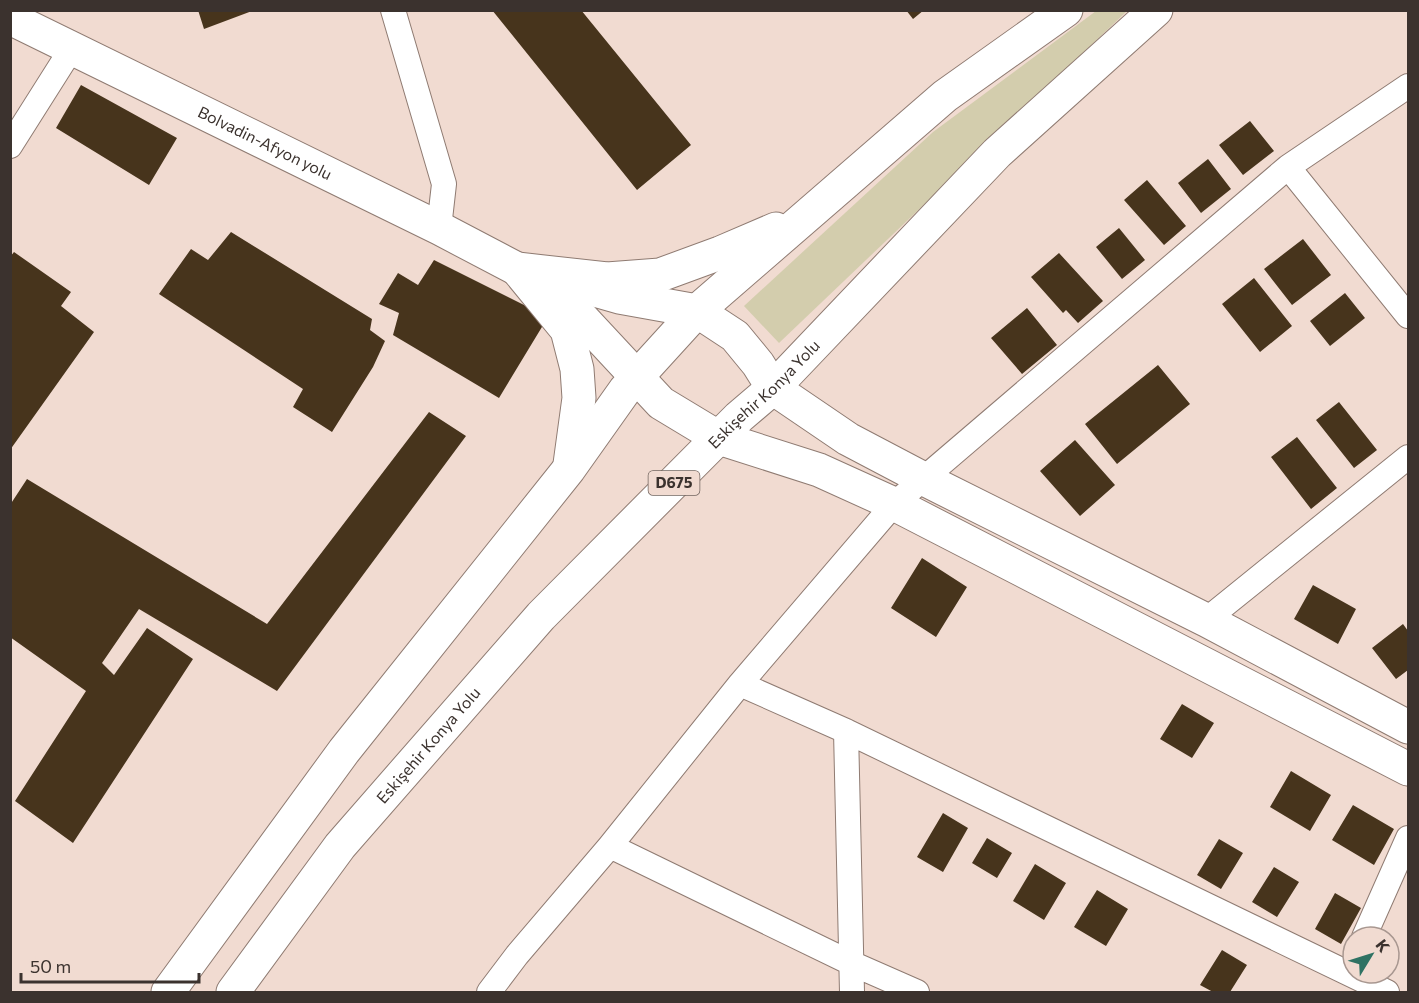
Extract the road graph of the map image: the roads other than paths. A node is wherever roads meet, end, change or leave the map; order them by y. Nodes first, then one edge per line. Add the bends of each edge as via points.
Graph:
1 (393, 10) edge
2 (1066, 10) edge
3 (1156, 10) edge
4 (10, 18) edge
5 (72, 48) junction
6 (1408, 86) edge
7 (10, 146) edge
8 (1288, 167) junction
9 (807, 216) junction
10 (439, 228) junction
11 (518, 269) junction
12 (697, 311) junction
13 (1408, 316) edge
14 (637, 377) junction
15 (773, 388) junction
16 (719, 438) junction
17 (1408, 457) edge
18 (569, 469) junction
19 (924, 479) junction
20 (894, 504) junction
21 (1206, 620) junction
22 (740, 684) junction
23 (1408, 727) edge
24 (846, 730) junction
25 (1404, 756) edge
26 (1408, 838) edge
27 (610, 846) junction
28 (1369, 925) edge
29 (851, 963) junction
30 (1341, 973) edge
31 (1369, 985) edge
32 (168, 993) edge
33 (233, 993) edge
34 (489, 993) edge
35 (852, 993) edge
36 (917, 993) edge
37 (1388, 993) edge

1 - 10 street via 444,184
2 - 9 main road via 945,96
3 - 15 main road, Eskişehir Konya Yolu / D675 via 997,153
4 - 5 main road, Bolvadin-Afyon yolu
5 - 7 street
5 - 10 main road, Bolvadin-Afyon yolu
6 - 8 street
8 - 13 street
8 - 19 street
9 - 11 main road via 660,275 607,279
9 - 12 main road
10 - 11 main road, Bolvadin-Afyon yolu
11 - 12 main road via 619,297
11 - 14 main road via 580,316
11 - 18 main road via 567,330 577,369 579,398
12 - 14 main road
12 - 15 main road via 735,336
14 - 16 main road via 661,403
14 - 18 main road
15 - 16 main road, Eskişehir Konya Yolu / D675
15 - 19 main road via 848,439
16 - 20 main road via 819,470
16 - 33 main road, Eskişehir Konya Yolu / D675 via 541,616 340,846
17 - 21 street
18 - 32 main road via 344,751
19 - 20 street
19 - 21 main road
20 - 22 street
20 - 25 main road
21 - 23 main road
22 - 24 street
22 - 27 street
24 - 29 street
24 - 30 street
26 - 28 street
27 - 29 street
27 - 34 street
29 - 35 street
29 - 36 street
31 - 37 street

